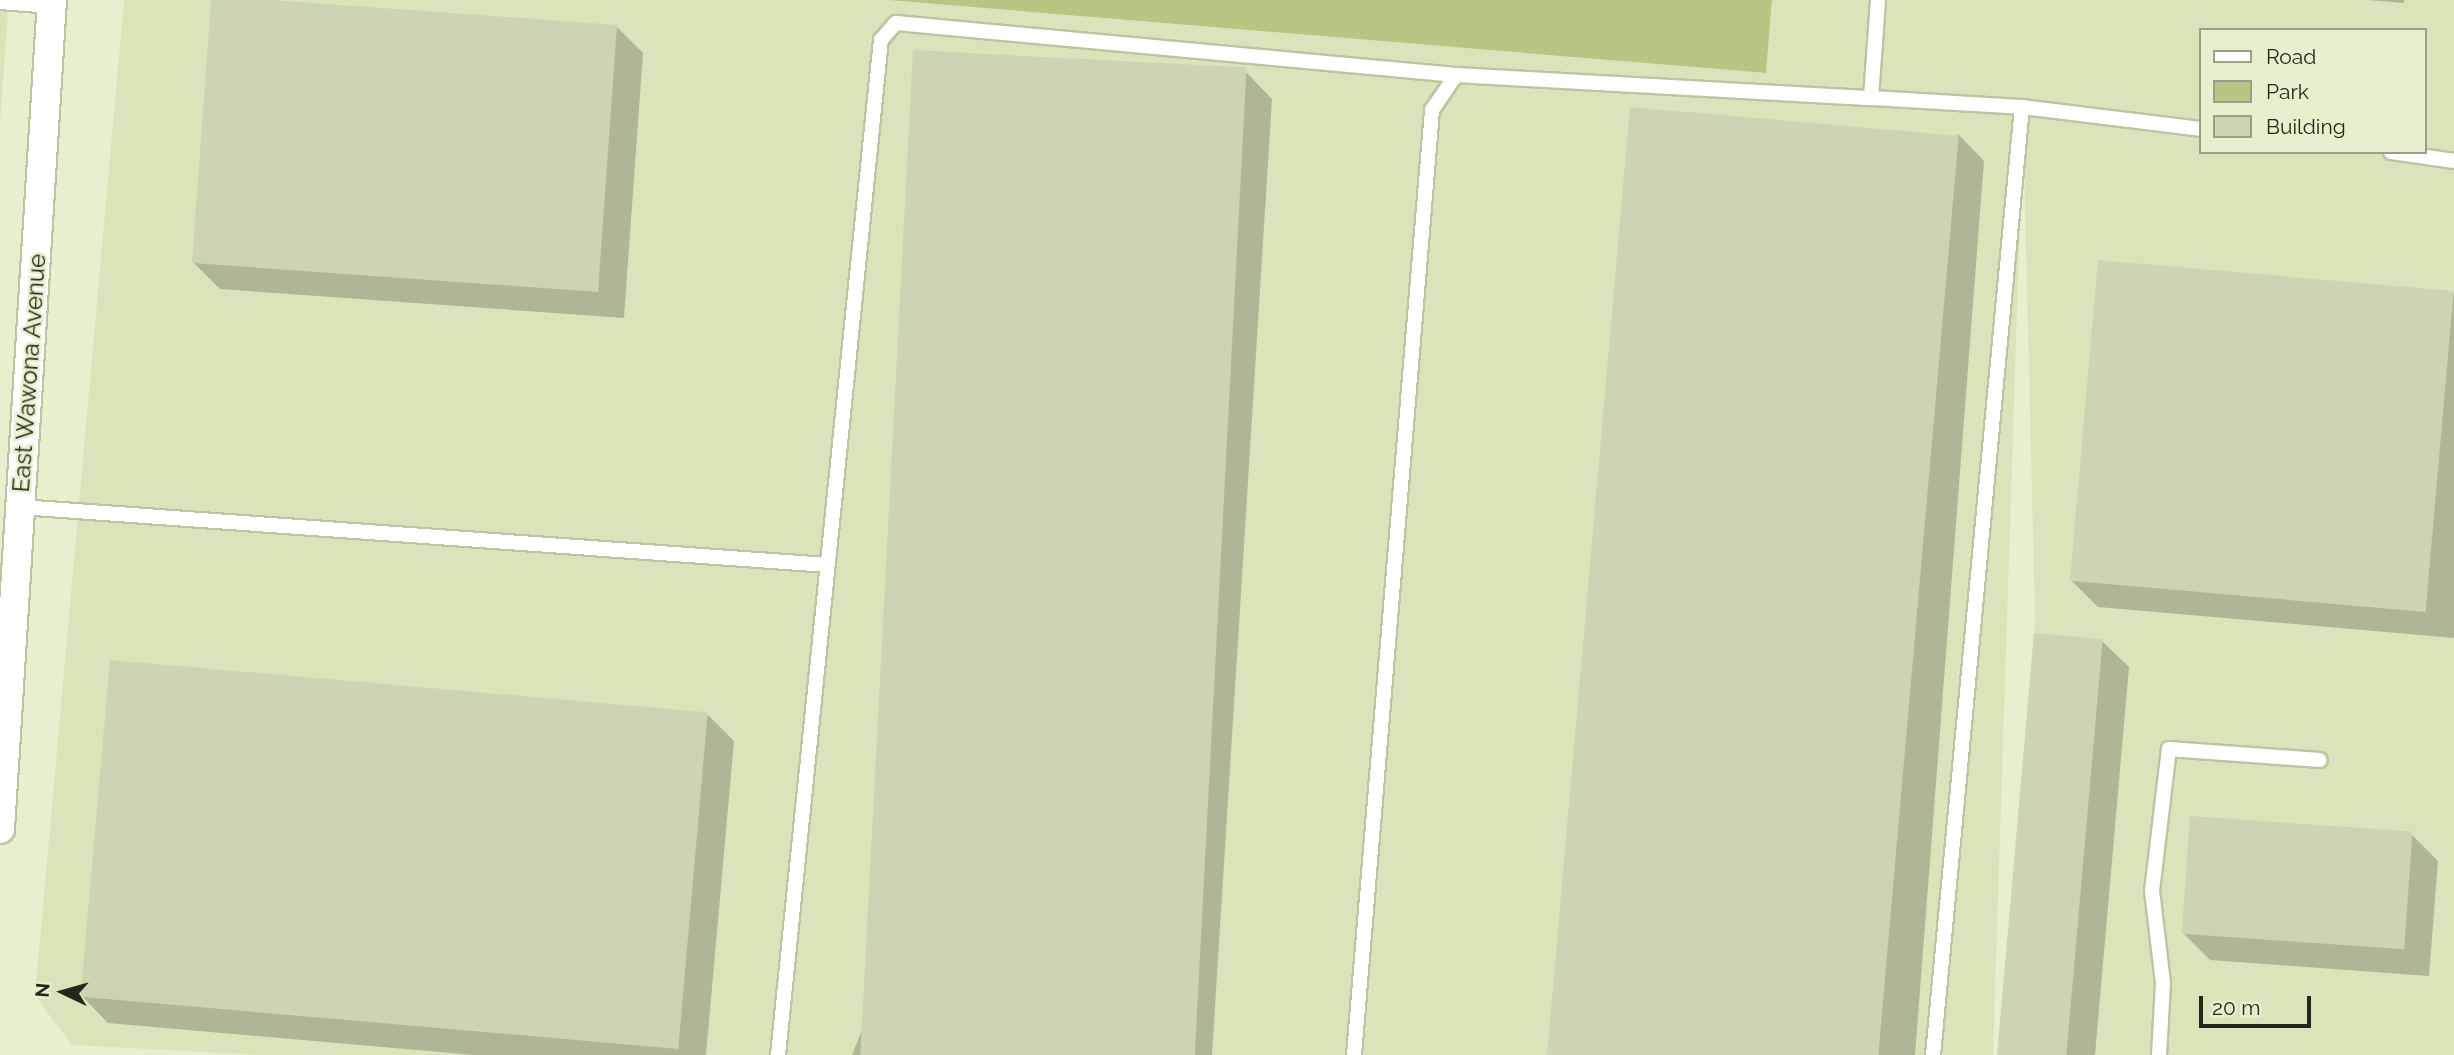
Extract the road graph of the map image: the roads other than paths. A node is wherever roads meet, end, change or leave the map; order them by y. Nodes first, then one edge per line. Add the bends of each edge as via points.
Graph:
1 (1878, 0) edge
2 (0, 2) edge
3 (52, 3) edge
4 (1456, 75) junction
5 (1871, 97) junction
6 (2022, 107) junction
7 (2198, 129) edge
8 (2405, 154) edge
9 (2454, 161) edge
10 (20, 507) junction
11 (827, 565) junction
12 (2320, 760) dead end
13 (0, 829) edge
14 (778, 1055) edge
15 (1354, 1055) edge
16 (1933, 1055) edge
17 (2159, 1055) edge

1 - 5 lane
2 - 3 lane
3 - 10 street, East Wawona Avenue
4 - 5 lane
4 - 11 lane via 896,23 881,40
4 - 15 lane via 1433,110
5 - 6 lane
6 - 7 lane
6 - 16 lane
8 - 9 lane
10 - 11 lane
10 - 13 street, East Wawona Avenue
11 - 14 lane
12 - 17 lane via 2169,748 2152,891 2164,983

